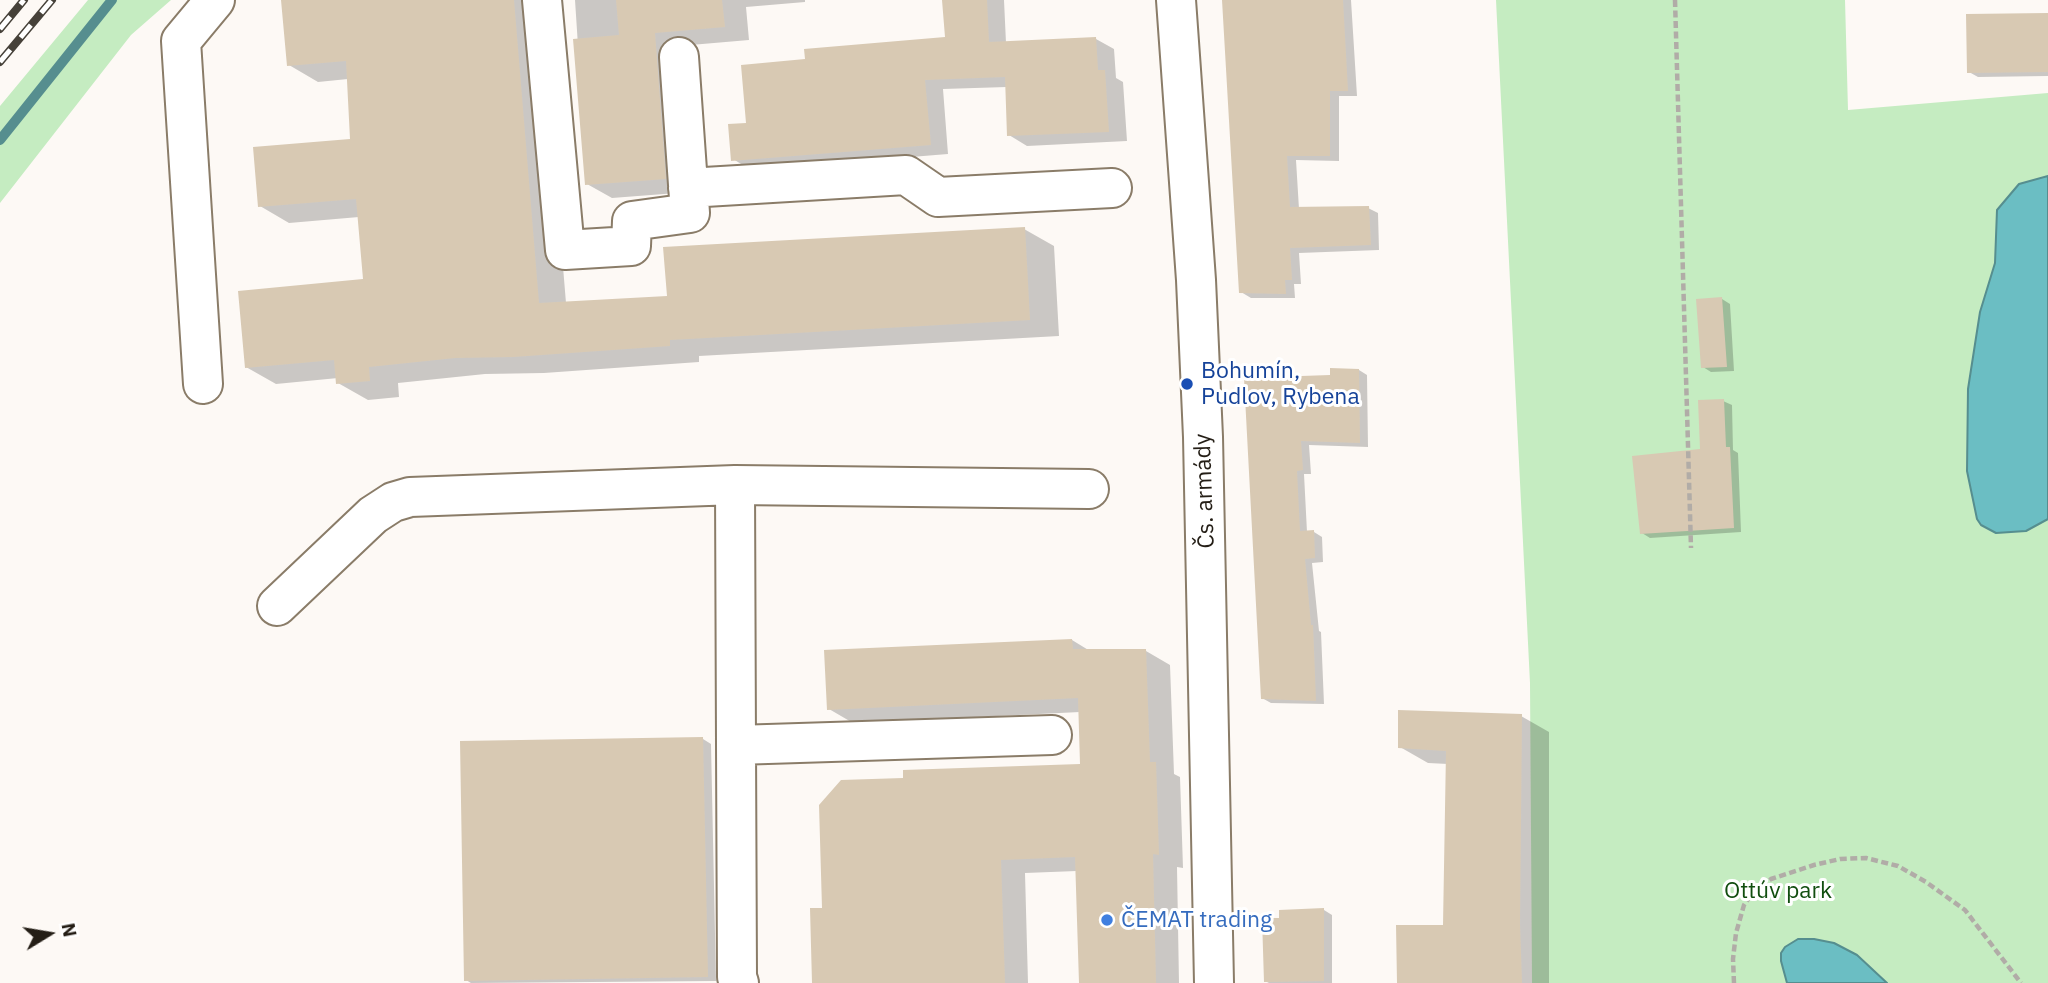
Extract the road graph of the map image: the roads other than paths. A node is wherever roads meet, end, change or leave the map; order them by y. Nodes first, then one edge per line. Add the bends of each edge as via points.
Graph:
1 (215, 0) edge
2 (542, 0) edge
3 (1176, 0) edge
4 (679, 57) dead end
5 (688, 188) junction
6 (1111, 188) dead end
7 (203, 384) dead end
8 (735, 485) junction
9 (1089, 489) dead end
10 (277, 606) dead end
11 (1052, 735) dead end
12 (736, 745) junction
13 (738, 983) edge
14 (1214, 983) edge

1 - 7 main road via 181,41
2 - 5 main road via 565,250 631,246 632,220 690,213
3 - 14 main road, Čs. armády via 1203,437
4 - 5 main road
5 - 6 main road via 906,175 937,197
8 - 9 main road
8 - 10 main road via 410,497 373,515
8 - 12 main road
11 - 12 main road
12 - 13 main road

